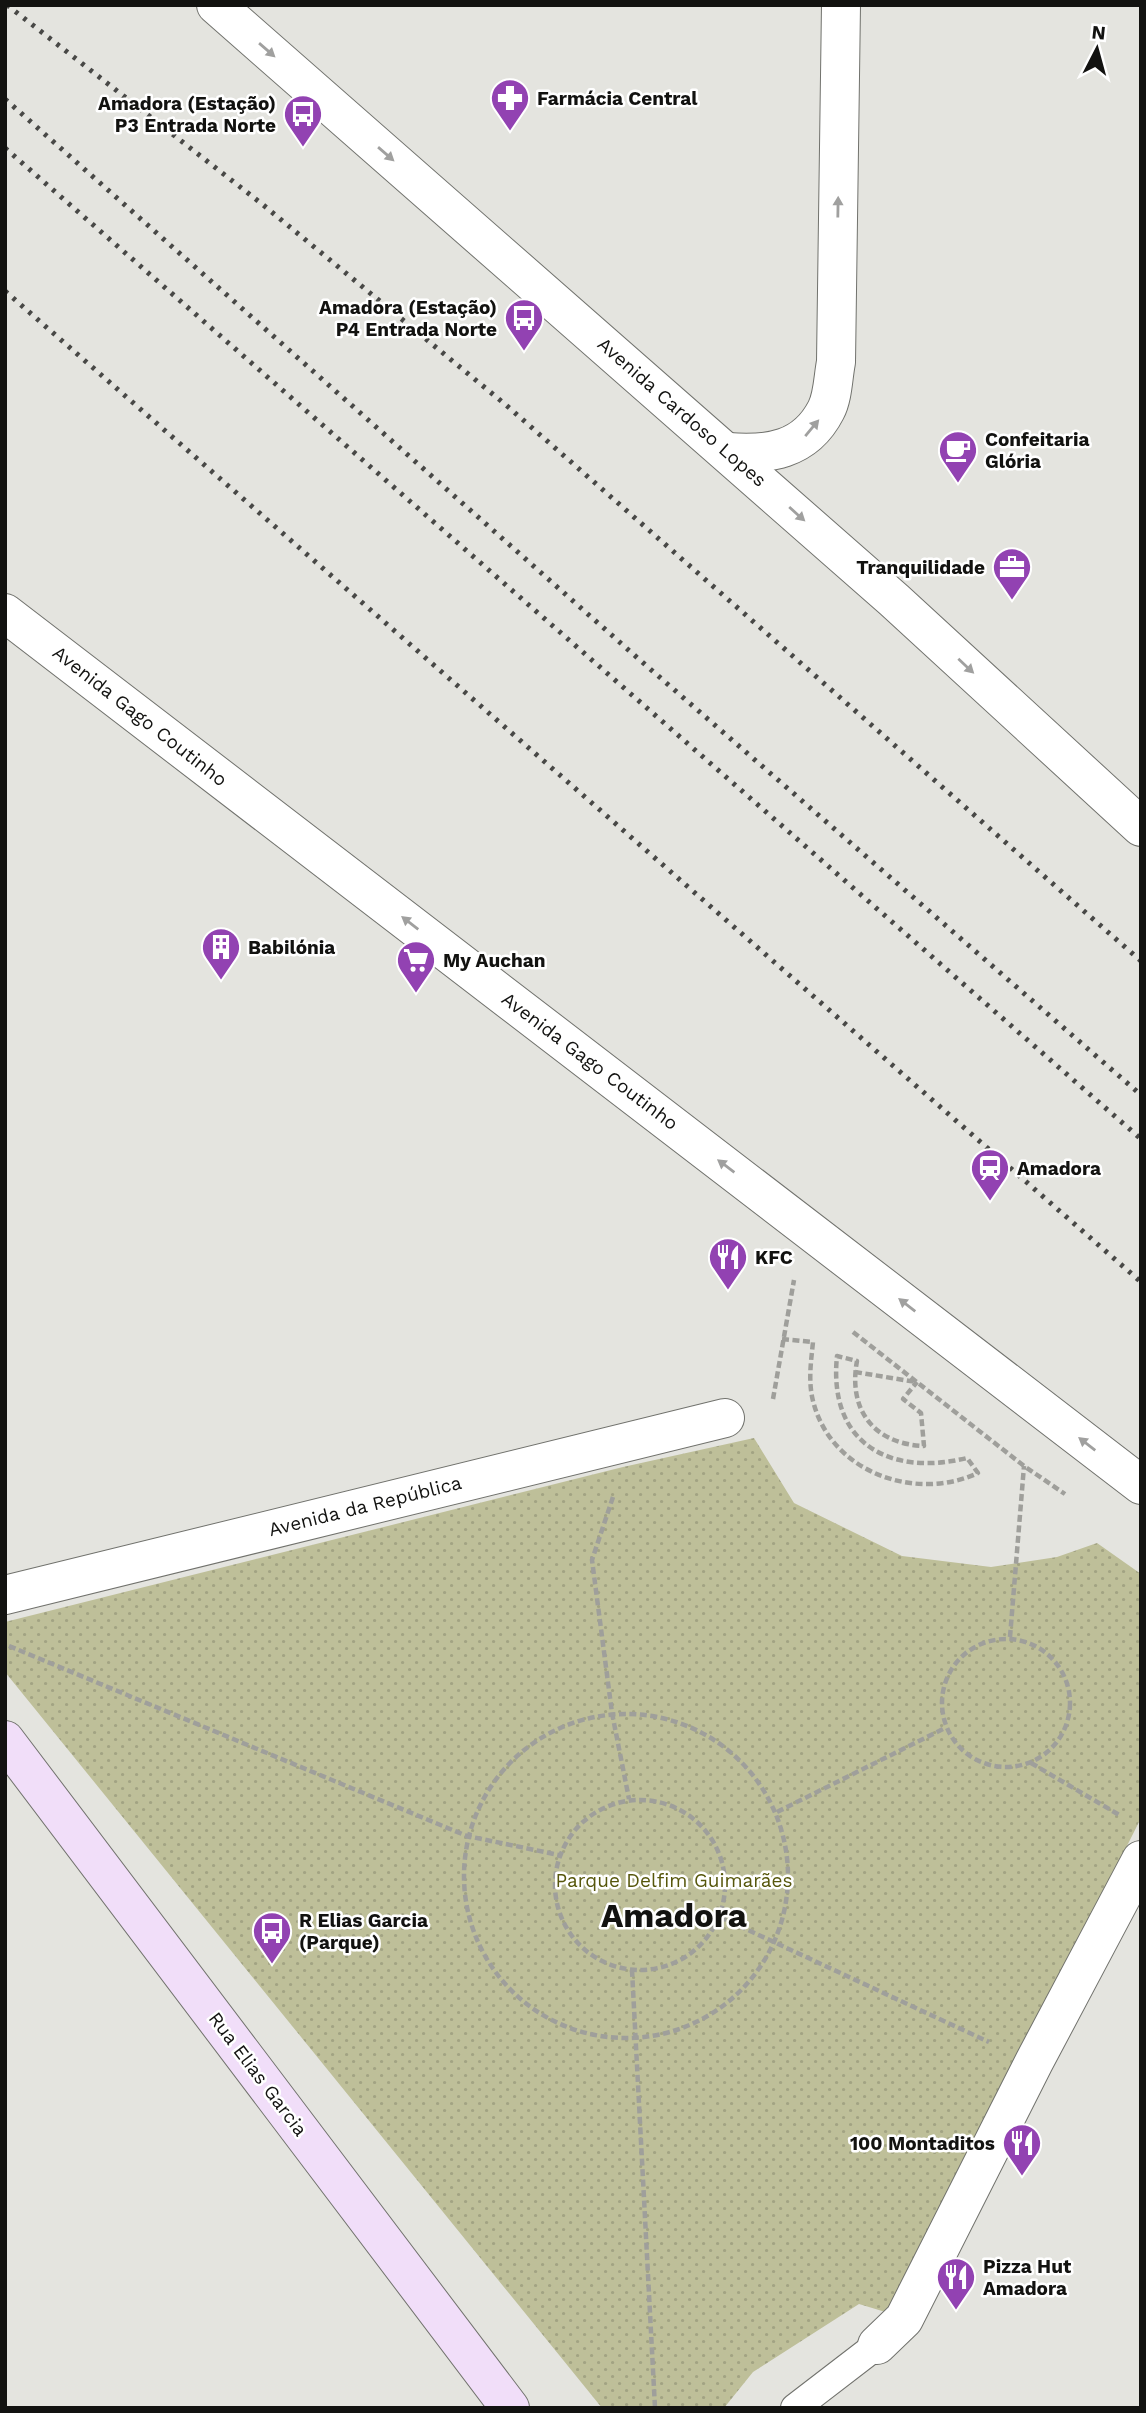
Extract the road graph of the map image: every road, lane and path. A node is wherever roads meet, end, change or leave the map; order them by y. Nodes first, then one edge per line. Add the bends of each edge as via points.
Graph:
1 (216, 5) edge
2 (841, 5) edge
3 (728, 452) junction
4 (5, 612) edge
5 (1141, 827) edge
6 (824, 1241) junction
7 (791, 1284) junction
8 (802, 1292) dead end
9 (844, 1325) dead end
10 (782, 1339) junction
11 (855, 1372) junction
12 (917, 1382) junction
13 (725, 1418) joint
14 (624, 1442) junction
15 (1015, 1460) dead end
16 (1024, 1466) dead end
17 (1141, 1485) edge
18 (5, 1595) edge
19 (1010, 1637) junction
20 (5, 1645) edge
21 (612, 1713) junction
22 (946, 1728) junction
23 (5, 1740) edge
24 (1031, 1763) junction
25 (629, 1799) junction
26 (777, 1812) junction
27 (1125, 1819) dead end
28 (467, 1836) junction
29 (559, 1854) junction
30 (1141, 1860) edge
31 (720, 1917) junction
32 (775, 1944) junction
33 (632, 1970) junction
34 (636, 2038) junction
35 (1034, 2062) junction
36 (877, 2345) joint
37 (510, 2408) edge
38 (655, 2408) edge
39 (795, 2408) edge

1 -> 3 street, Avenida Cardoso Lopes
3 -> 2 street via 759,454 788,449 807,435 827,409 836,362
3 -> 5 street, Avenida Cardoso Lopes
6 -> 4 street, Avenida Gago Coutinho
6 - 7 path
17 -> 6 street, Avenida Gago Coutinho
7 - 8 path
7 - 10 path
9 - 12 path
10 - 11 path via 813,1342 810,1384 814,1403 831,1435 873,1474 915,1486 951,1483 978,1473 967,1458 918,1465 874,1450 856,1434 838,1404 837,1356 856,1361
10 - 13 path via 772,1408
11 - 12 path
11 - 12 path via 857,1404 868,1421 887,1436 910,1446 924,1446 921,1413 903,1399
12 - 15 path
13 - 14 street, Avenida da República
14 - 18 street, Avenida da República
14 - 21 path via 623,1467 592,1560
16 - 19 path
19 - 22 path via 978,1644 952,1665 941,1696
19 - 24 path via 1042,1650 1065,1675 1071,1710 1058,1742
20 - 28 path
21 - 25 path
21 - 26 path via 652,1715 692,1727 727,1748 755,1777
21 - 28 path via 563,1726 520,1752 487,1790
22 - 24 path via 960,1749 981,1763 1006,1768
22 - 26 path
23 - 37 street, Rua Elias Garcia
24 - 27 path
25 - 29 path via 586,1818
25 - 31 path via 658,1801 686,1812 708,1833 722,1858 726,1888
26 - 32 path via 789,1856 788,1901
28 - 29 path
28 - 34 path via 462,1870 465,1903 474,1936 490,1967 530,2007 569,2029 603,2038
29 - 33 path via 554,1886 560,1916 577,1943 602,1961
30 - 35 street
31 - 32 path
31 - 33 path via 706,1940 685,1958 660,1968
32 - 34 path via 733,1999 704,2019 671,2033
32 - 35 path
33 - 34 path
34 - 38 path
35 - 36 street via 904,2319
36 - 39 lane

